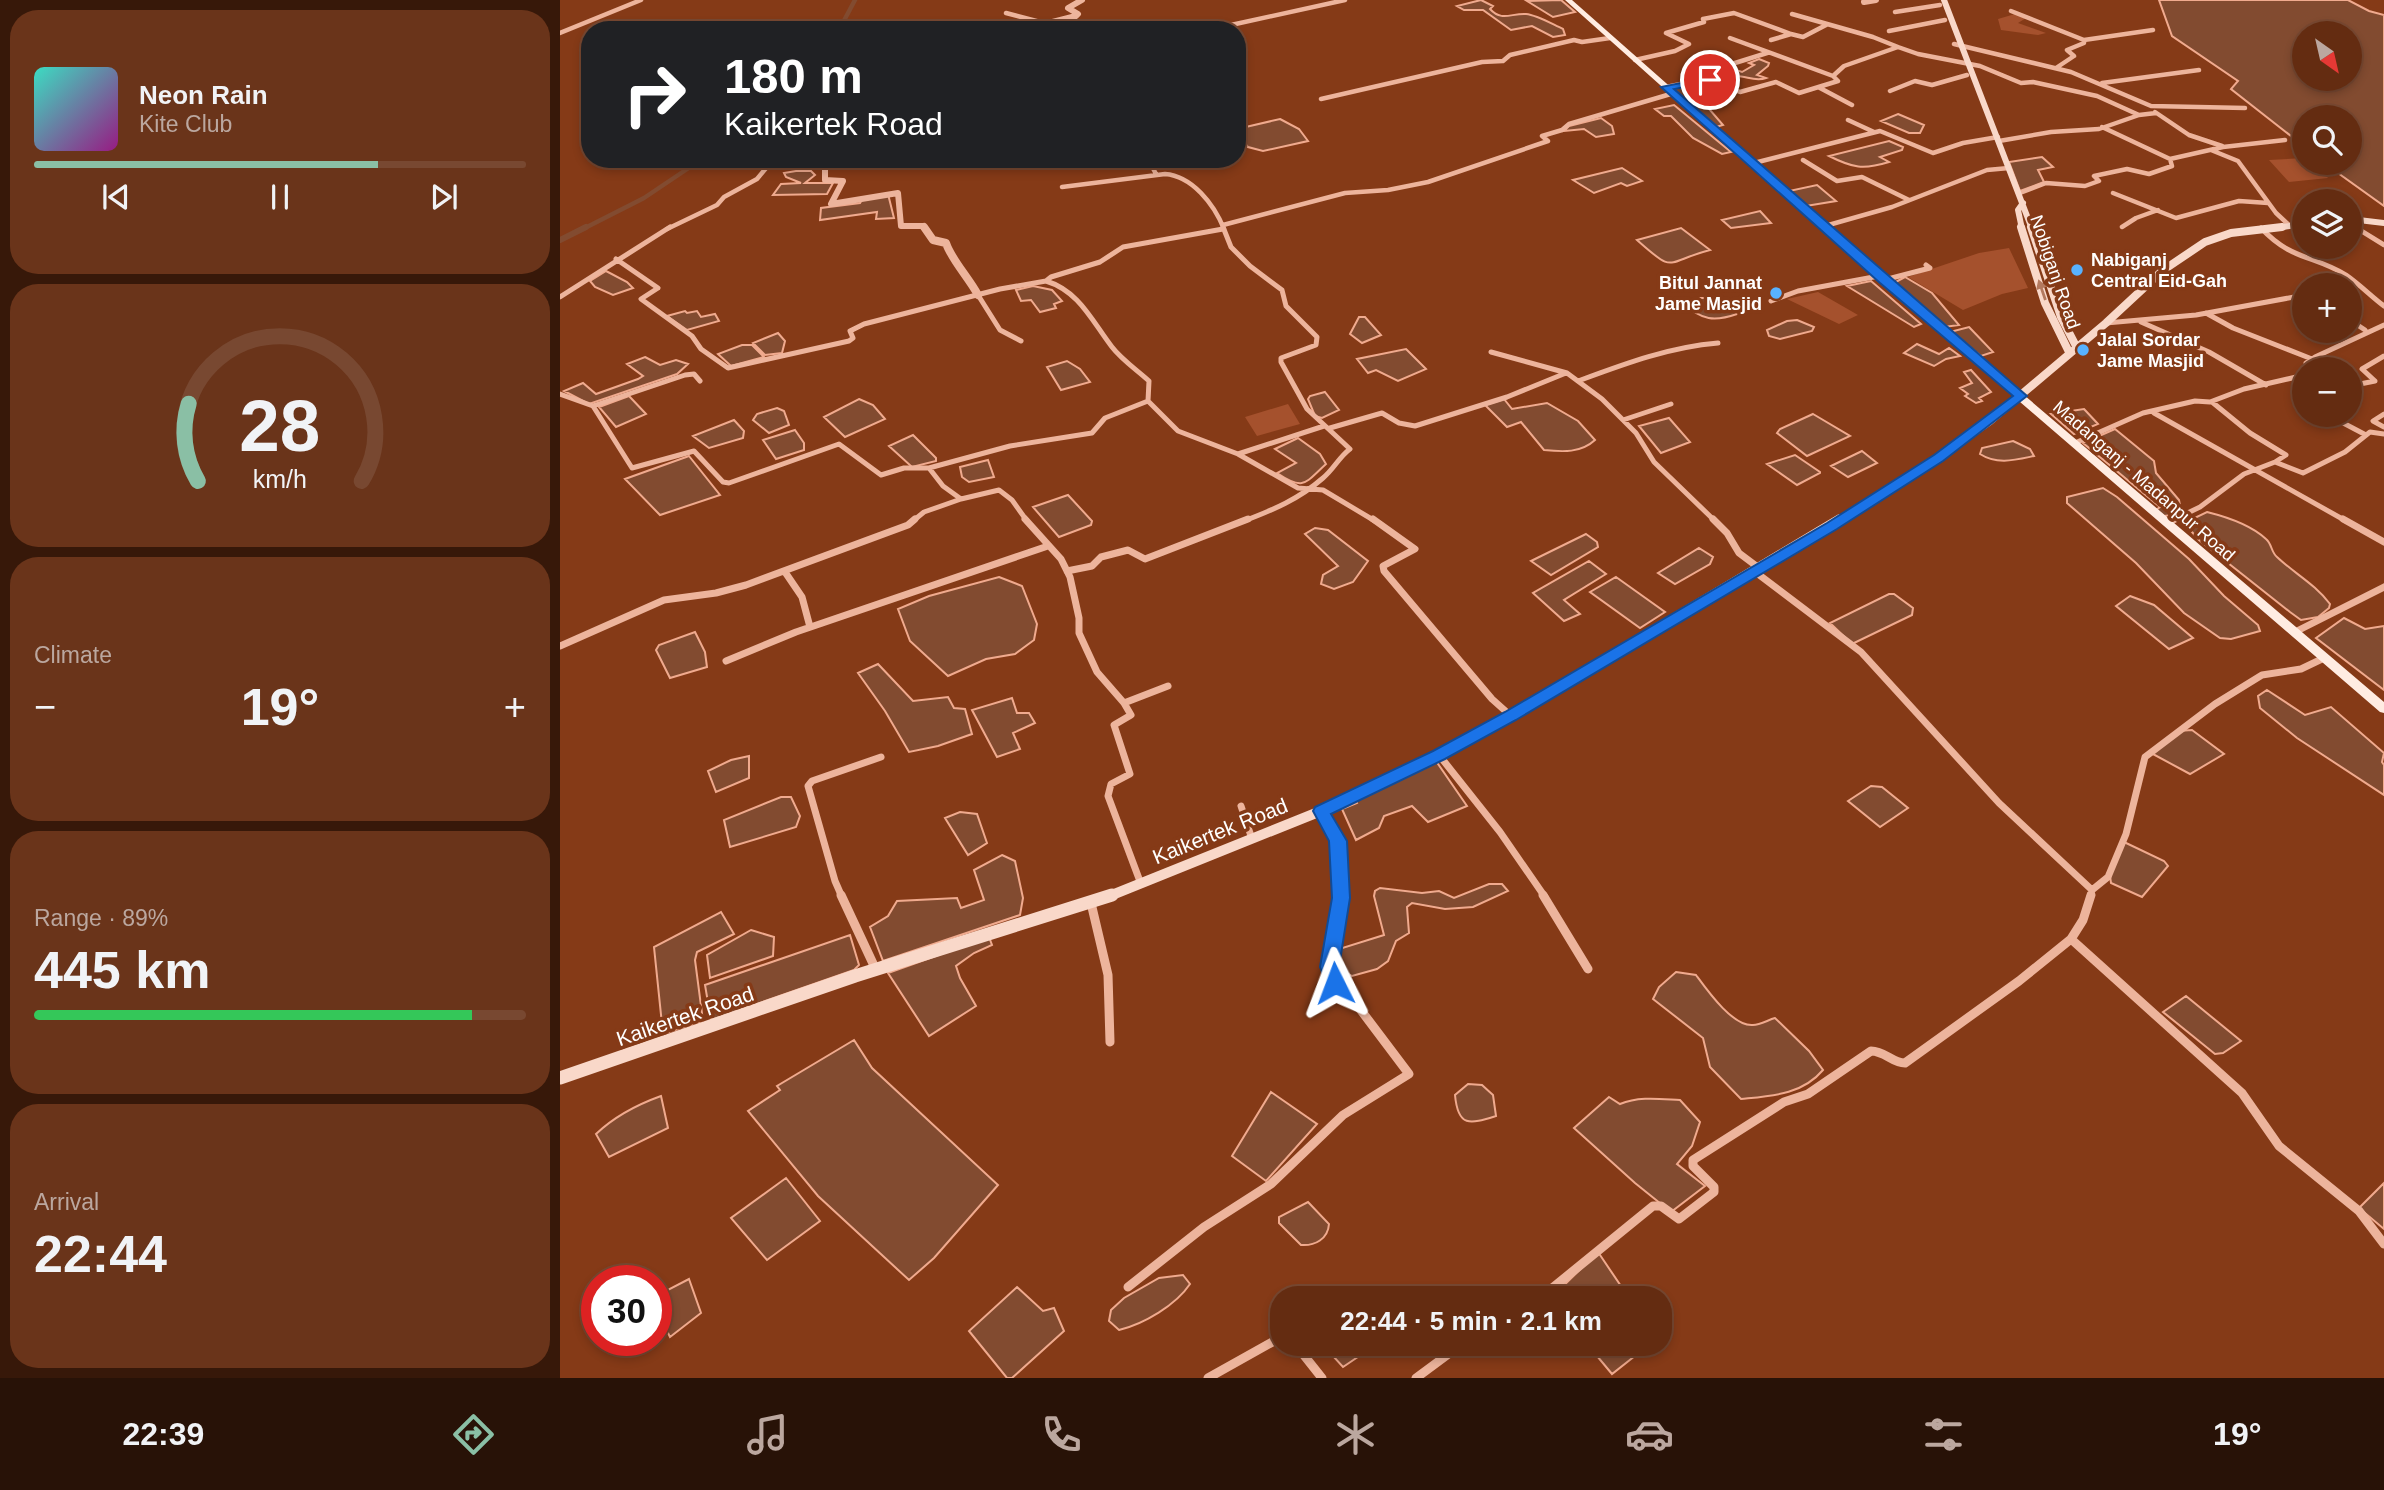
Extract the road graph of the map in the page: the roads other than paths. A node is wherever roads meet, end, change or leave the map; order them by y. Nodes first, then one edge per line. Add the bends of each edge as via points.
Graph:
1 (641, 0) edge
2 (1082, 0) edge
3 (1345, 0) edge
4 (1568, 0) edge
5 (1876, 0) edge
6 (1864, 2) dead end
7 (1940, 2) edge
8 (1719, 9) dead end
9 (2011, 11) dead end
10 (1895, 12) dead end
11 (1006, 13) dead end
12 (1730, 13) junction
13 (1792, 14) dead end
14 (1945, 20) junction
15 (589, 21) edge
16 (1036, 21) edge
17 (1053, 21) edge
18 (1246, 22) edge
19 (581, 24) edge
20 (1827, 25) junction
21 (2153, 30) dead end
22 (1889, 31) dead end
23 (560, 33) edge
24 (1791, 34) junction
25 (1802, 37) junction
26 (1610, 38) junction
27 (1730, 38) dead end
28 (1771, 40) dead end
29 (1812, 40) dead end
30 (2084, 40) junction
31 (1958, 45) junction
32 (1898, 47) junction
33 (1768, 52) junction
34 (1635, 60) junction
35 (1965, 63) junction
36 (2056, 68) junction
37 (2199, 70) dead end
38 (1833, 75) junction
39 (1967, 75) junction
40 (1705, 79) junction
41 (2101, 83) junction
42 (1820, 88) junction
43 (1670, 90) junction
44 (1890, 90) dead end
45 (1321, 99) dead end
46 (1852, 105) dead end
47 (2151, 106) junction
48 (2245, 108) dead end
49 (2156, 113) junction
50 (2139, 115) junction
51 (1847, 120) dead end
52 (2102, 127) junction
53 (1875, 132) junction
54 (1998, 139) junction
55 (2285, 140) dead end
56 (2223, 147) junction
57 (2210, 150) junction
58 (2170, 159) junction
59 (1803, 160) dead end
60 (1756, 163) junction
61 (766, 168) edge
62 (828, 168) edge
63 (1153, 168) edge
64 (2009, 168) junction
65 (1156, 174) junction
66 (1837, 181) junction
67 (1830, 183) dead end
68 (1062, 187) dead end
69 (2020, 193) junction
70 (2113, 193) dead end
71 (1909, 200) junction
72 (2268, 203) junction
73 (2158, 210) junction
74 (2362, 222) edge
75 (2384, 223) edge
76 (2289, 225) junction
77 (2292, 225) edge
78 (1825, 226) junction
79 (1223, 227) junction
80 (2122, 227) dead end
81 (2261, 228) junction
82 (2362, 230) edge
83 (2384, 245) edge
84 (616, 259) junction
85 (1926, 265) dead end
86 (2342, 273) edge
87 (1882, 278) junction
88 (1046, 281) junction
89 (2362, 288) edge
90 (978, 295) junction
91 (560, 296) edge
92 (2292, 296) edge
93 (1771, 301) dead end
94 (2384, 306) edge
95 (2206, 313) junction
96 (2140, 321) junction
97 (2106, 323) junction
98 (2384, 325) edge
99 (2362, 328) edge
100 (2365, 330) junction
101 (1021, 341) dead end
102 (1717, 343) dead end
103 (2072, 349) junction
104 (1490, 352) dead end
105 (2384, 356) edge
106 (2307, 357) edge
107 (2316, 357) edge
108 (2362, 369) edge
109 (2362, 369) edge
110 (1567, 373) junction
111 (2292, 378) edge
112 (701, 381) dead end
113 (1578, 381) junction
114 (2362, 384) edge
115 (2266, 385) junction
116 (560, 394) edge
117 (2021, 396) junction
118 (1148, 401) junction
119 (2212, 402) junction
120 (1671, 404) dead end
121 (593, 406) junction
122 (2154, 413) junction
123 (2384, 414) edge
124 (1623, 419) junction
125 (1327, 427) junction
126 (2350, 427) edge
127 (2384, 427) edge
128 (2384, 434) edge
129 (2365, 435) junction
130 (2075, 443) junction
131 (1238, 454) junction
132 (2274, 462) junction
133 (929, 468) junction
134 (2256, 470) junction
135 (1311, 488) junction
136 (961, 499) junction
137 (2167, 523) junction
138 (2384, 542) edge
139 (1048, 546) junction
140 (1756, 569) junction
141 (1067, 571) junction
142 (785, 572) junction
143 (2384, 587) edge
144 (810, 626) junction
145 (2295, 632) junction
146 (560, 646) edge
147 (2324, 658) junction
148 (726, 661) dead end
149 (1168, 686) dead end
150 (1124, 703) junction
151 (2384, 709) edge
152 (1511, 716) junction
153 (1439, 755) junction
154 (881, 757) dead end
155 (1241, 806) dead end
156 (1321, 811) junction
157 (1252, 839) junction
158 (1141, 884) junction
159 (2092, 890) junction
160 (1091, 903) junction
161 (2071, 939) junction
162 (1588, 969) dead end
163 (876, 970) junction
164 (1110, 1042) dead end
165 (560, 1079) edge
166 (2384, 1244) edge
167 (1554, 1286) edge
168 (1128, 1287) dead end
169 (1270, 1343) edge
170 (1305, 1356) edge
171 (1446, 1356) edge
172 (1208, 1378) edge
173 (1322, 1378) edge
174 (1416, 1378) edge

1 - 15 street
2 - 17 street via 1068,8 1079,15
3 - 18 street
4 - 26 main road, Madanganj - Madanpur Road
5 - 6 street
7 - 10 street
7 - 14 main road, Nobiganj Road
7 - 31 main road, Nobiganj Road
8 - 12 street
9 - 30 street
11 - 16 street
12 - 24 street
12 - 34 street via 1667,33 1689,44
13 - 20 street
14 - 22 street
14 - 31 main road, Nobiganj Road
19 - 23 street
20 - 25 street
20 - 32 street
21 - 30 street
24 - 25 street
24 - 28 street
25 - 29 street
26 - 34 main road, Madanganj - Madanpur Road
26 - 45 street via 1574,40 1489,64
27 - 33 street
30 - 36 street via 2067,50 2074,56
31 - 35 main road, Nobiganj Road
31 - 36 street
32 - 35 street
32 - 38 street via 1844,66
33 - 38 street
33 - 40 street via 1703,73
34 - 43 main road, Madanganj - Madanpur Road
35 - 39 main road, Nobiganj Road
35 - 50 street via 2021,83 2097,96
35 - 54 main road, Nobiganj Road
36 - 41 street
37 - 41 street
38 - 42 street via 1840,80
39 - 44 street via 1932,85 1915,81
39 - 54 main road, Nobiganj Road via 1989,133
40 - 42 street via 1740,92 1776,82 1798,92
40 - 43 street
41 - 47 street
42 - 46 street
43 - 60 main road, Madanganj - Madanpur Road
43 - 79 street via 1542,136 1548,141 1439,178 1388,190 1345,193
47 - 48 street
47 - 49 street
49 - 50 street
49 - 56 street via 2189,135
50 - 52 street
51 - 53 street
52 - 54 street
52 - 58 street via 2144,151
53 - 54 street via 1933,153
53 - 60 street
54 - 64 main road, Nobiganj Road
55 - 56 street
56 - 57 street
57 - 58 street
57 - 72 street via 2238,162
58 - 69 street via 2172,166 2151,173 2124,170 2094,176 2099,181 2085,186 2046,183
59 - 66 street
60 - 78 main road, Madanganj - Madanpur Road
61 - 84 street via 717,205 681,220
62 - 90 street via 825,180 843,181 831,204 898,193 901,226 923,226 933,240 946,243
63 - 65 street
64 - 69 main road, Nobiganj Road
64 - 71 street via 1987,170
65 - 68 street
65 - 79 street via 1178,175 1194,184
66 - 67 street
66 - 71 street via 1862,177
69 - 103 main road, Nobiganj Road via 2022,231 2056,332
70 - 73 street
71 - 78 street
72 - 73 street via 2239,201 2176,218
72 - 76 street
73 - 80 street
74 - 75 main road
76 - 77 main road, Kaikertek Road
76 - 81 main road, Kaikertek Road
78 - 87 main road, Madanganj - Madanpur Road
79 - 88 street via 1123,247 1100,262
79 - 125 street via 1231,247 1282,290 1286,306 1317,337 1315,345 1280,358 1307,409
81 - 86 street via 2283,249
81 - 97 main road, Kaikertek Road via 2205,242 2162,271
82 - 83 street
84 - 90 street via 658,288 641,299 728,368 853,340 850,331 855,327
84 - 91 street
85 - 87 street via 1930,268
87 - 93 street via 1798,291
87 - 117 main road, Madanganj - Madanpur Road
88 - 90 street
88 - 118 street via 1059,285 1083,305 1113,349 1149,381
89 - 94 street
90 - 101 street via 997,327 1010,339
92 - 95 street
95 - 96 street
95 - 106 street
96 - 97 street
96 - 115 street via 2203,349
97 - 103 main road, Kaikertek Road
98 - 100 street
99 - 100 street
100 - 107 street
102 - 113 street via 1642,357
103 - 117 main road, Kaikertek Road
104 - 110 street
105 - 108 street
109 - 114 street via 2375,381
110 - 113 street
110 - 125 street via 1415,426 1382,413
111 - 115 street
112 - 121 street via 694,374 685,375
113 - 124 street
115 - 119 street
116 - 121 street
117 - 130 main road, Madanganj - Madanpur Road
117 - 140 main road, Kaikertek Road via 1906,480
118 - 131 street via 1178,431
118 - 133 street via 1105,418 1092,433 989,449
119 - 122 street via 2195,401
119 - 132 street via 2286,455
120 - 124 street
121 - 133 street via 632,468 695,451 729,483 839,444 881,475 904,468
122 - 130 street via 2143,413
122 - 134 street
123 - 127 street via 2373,421
124 - 140 street via 1654,462 1727,533
125 - 131 street
125 - 135 street via 1350,449
126 - 129 street
128 - 129 street
129 - 132 street via 2344,452 2303,473
130 - 137 main road, Madanganj - Madanpur Road
131 - 135 street via 1298,488
132 - 134 street
133 - 136 street
134 - 137 street
134 - 138 street
135 - 141 street via 1288,503 1146,559 1124,551 1101,557 1092,566
135 - 152 street via 1347,502 1413,546 1415,549 1383,566 1384,571
136 - 139 street via 999,490
136 - 142 street
137 - 145 main road, Madanganj - Madanpur Road
139 - 141 street
139 - 144 street
140 - 152 main road, Kaikertek Road
140 - 159 street via 1861,652 1999,803
141 - 150 street via 1079,633 1097,672
142 - 144 street via 798,585
142 - 146 street via 716,593 664,600
143 - 145 street
144 - 148 street
145 - 147 main road, Madanganj - Madanpur Road
147 - 151 main road, Madanganj - Madanpur Road
147 - 159 street via 2301,669 2262,675 2145,757 2126,834 2108,877
149 - 150 street
150 - 158 street via 1131,715 1114,727 1130,774 1111,785 1108,796
152 - 153 main road, Kaikertek Road
153 - 156 main road, Kaikertek Road
153 - 162 street via 1509,843
154 - 163 street via 808,786 835,881
155 - 157 street
156 - 157 main road, Kaikertek Road
156 - 168 street via 1338,841 1341,898 1330,967 1335,983 1409,1074 1343,1115 1271,1184 1204,1227
157 - 158 main road, Kaikertek Road
158 - 160 main road, Kaikertek Road
159 - 161 street
160 - 163 main road, Kaikertek Road
160 - 164 street via 1108,975
161 - 166 street via 2242,1093 2277,1143 2359,1211
161 - 167 street via 1905,1063 1871,1051 1808,1094 1784,1102 1693,1160 1714,1192 1679,1219 1661,1206 1653,1206
163 - 165 main road, Kaikertek Road
169 - 172 street
170 - 173 street
171 - 174 street

